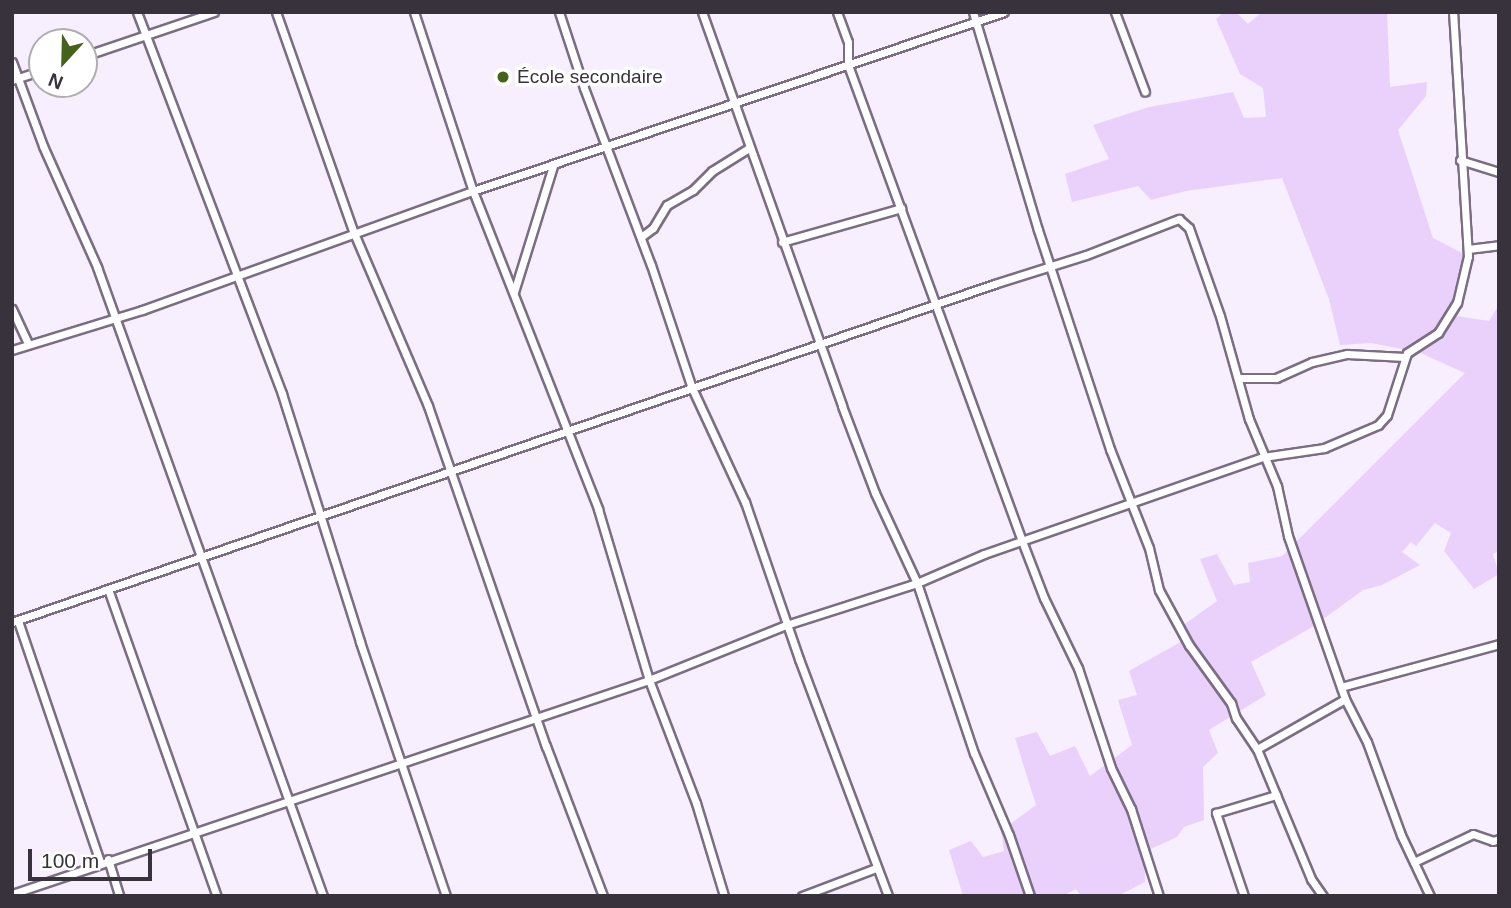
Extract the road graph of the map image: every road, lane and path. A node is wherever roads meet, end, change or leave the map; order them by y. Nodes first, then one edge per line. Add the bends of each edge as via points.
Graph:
1 (137, 12) edge
2 (214, 12) edge
3 (276, 12) edge
4 (414, 12) edge
5 (559, 12) edge
6 (702, 12) edge
7 (837, 12) edge
8 (973, 12) edge
9 (1004, 12) edge
10 (1115, 12) edge
11 (1453, 12) edge
12 (976, 22) junction
13 (144, 35) junction
14 (98, 51) edge
15 (12, 62) edge
16 (848, 65) junction
17 (15, 79) edge
18 (1145, 92) dead end
19 (735, 104) junction
20 (607, 147) junction
21 (749, 148) junction
22 (1461, 160) junction
23 (553, 166) junction
24 (1499, 172) edge
25 (473, 191) junction
26 (901, 208) junction
27 (354, 233) junction
28 (641, 237) junction
29 (782, 242) junction
30 (1499, 245) edge
31 (1468, 249) junction
32 (1051, 265) junction
33 (236, 275) junction
34 (513, 293) junction
35 (937, 304) junction
36 (12, 309) edge
37 (115, 317) junction
38 (28, 344) junction
39 (822, 344) junction
40 (12, 350) edge
41 (1405, 357) junction
42 (1238, 378) junction
43 (692, 388) junction
44 (567, 431) junction
45 (1263, 457) junction
46 (450, 471) junction
47 (1130, 504) junction
48 (321, 518) junction
49 (1022, 541) junction
50 (203, 556) junction
51 (917, 583) junction
52 (108, 589) junction
53 (15, 621) edge
54 (786, 625) junction
55 (1499, 644) edge
56 (649, 680) junction
57 (1341, 687) junction
58 (1345, 699) junction
59 (537, 718) junction
60 (1257, 749) junction
61 (402, 764) junction
62 (1276, 795) junction
63 (287, 801) junction
64 (196, 831) junction
65 (1499, 839) edge
66 (104, 861) junction
67 (1414, 862) junction
68 (876, 868) junction
69 (12, 894) edge
70 (118, 896) edge
71 (217, 896) edge
72 (323, 896) edge
73 (446, 896) edge
74 (603, 896) edge
75 (724, 896) edge
76 (802, 896) edge
77 (888, 896) edge
78 (1030, 896) edge
79 (1159, 896) edge
80 (1244, 896) edge
81 (1323, 896) edge
82 (1430, 896) edge

1 - 13 street
2 - 13 street
3 - 27 street
4 - 25 street
5 - 20 street
6 - 19 street
7 - 16 street via 848,42
8 - 12 street
9 - 12 street
10 - 18 street
11 - 22 street
12 - 16 street
12 - 32 street
13 - 14 street
13 - 33 street
15 - 17 street
16 - 19 street
16 - 26 street
17 - 37 street
19 - 20 street
19 - 21 street
20 - 23 street
20 - 28 street
21 - 28 street via 667,205 653,228
21 - 29 street
22 - 24 street
22 - 31 street
23 - 25 street
23 - 34 street
25 - 27 street
25 - 34 street
26 - 29 street
26 - 35 street
27 - 33 street
27 - 46 street via 428,406
28 - 43 street
29 - 39 street
30 - 31 street
31 - 41 street via 1457,303 1438,333
32 - 35 street
32 - 42 street via 1171,219 1185,221
32 - 47 street
33 - 37 street
33 - 48 street via 282,394
34 - 44 street
35 - 39 street
35 - 49 street
36 - 38 street
37 - 38 street
37 - 50 street
38 - 40 street
39 - 43 street
39 - 51 street via 863,463
41 - 42 street via 1347,354 1312,362 1276,378
41 - 45 street via 1387,415 1378,425 1320,449
42 - 45 street
43 - 44 street
43 - 54 street via 745,502
44 - 46 street
44 - 56 street via 598,509
45 - 47 street
45 - 57 street via 1277,486 1288,536
46 - 48 street
46 - 59 street
47 - 49 street
47 - 60 street via 1149,548 1159,590
48 - 50 street
48 - 61 street
49 - 51 street
49 - 79 street via 1078,668
50 - 52 street
50 - 63 street
51 - 54 street
51 - 78 street via 974,753
52 - 53 street
52 - 64 street
53 - 66 street
54 - 56 street
54 - 68 street
55 - 57 street
56 - 59 street
56 - 75 street via 696,803
57 - 58 street
58 - 60 street
58 - 67 street
59 - 61 street
59 - 74 street
60 - 62 street
61 - 63 street
61 - 73 street
62 - 80 street via 1216,813
62 - 81 street via 1311,879
63 - 64 street
63 - 72 street
64 - 66 street
64 - 71 street
65 - 67 street via 1473,834
66 - 69 street
66 - 70 street
67 - 82 street
68 - 76 street
68 - 77 street

